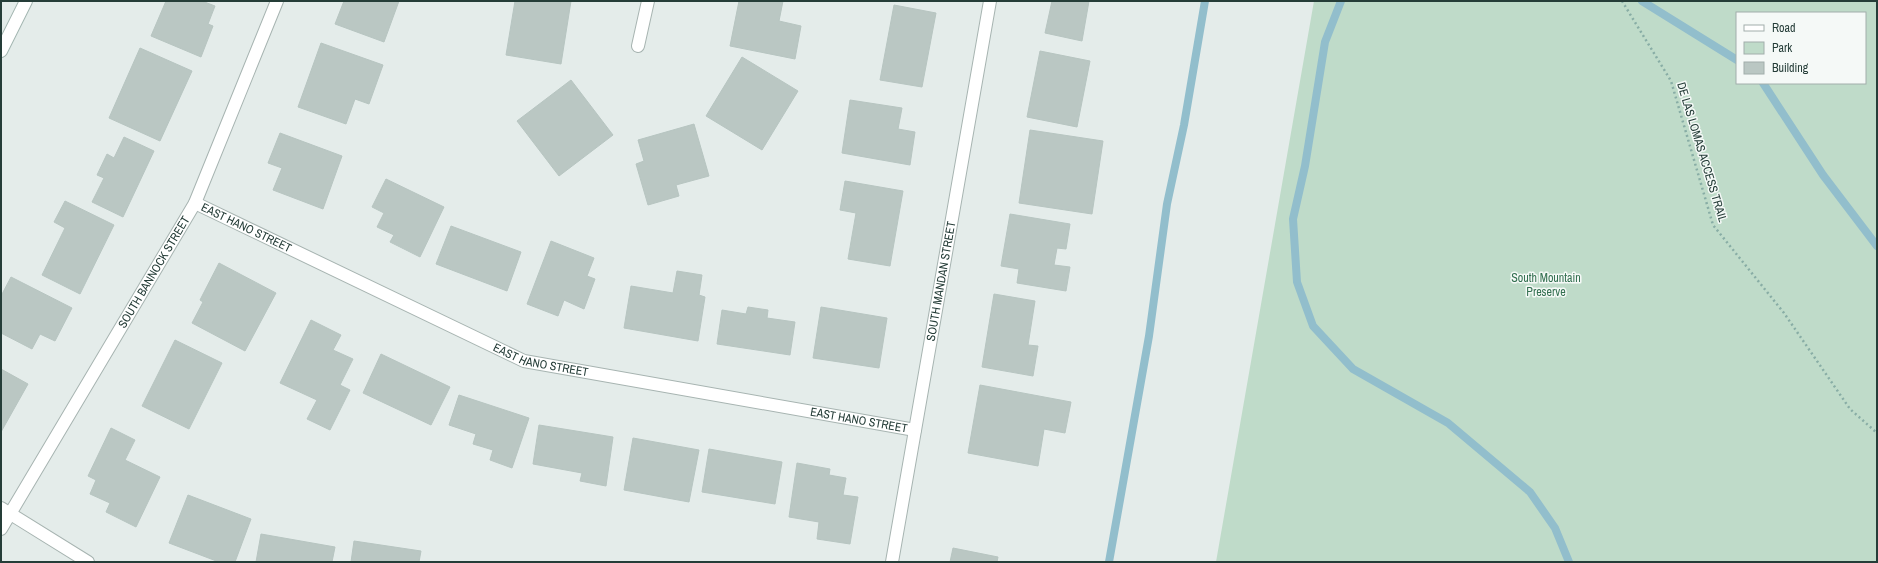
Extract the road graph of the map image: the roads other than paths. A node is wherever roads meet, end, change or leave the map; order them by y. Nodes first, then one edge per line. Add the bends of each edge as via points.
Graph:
1 (26, 1) edge
2 (277, 1) edge
3 (648, 1) edge
4 (990, 1) edge
5 (638, 46) dead end
6 (1, 52) edge
7 (195, 203) junction
8 (915, 430) junction
9 (6, 511) edge
10 (1, 529) edge
11 (88, 562) edge
12 (892, 562) edge

1 - 6 street
2 - 7 street, SOUTH BANNOCK STREET
3 - 5 street
4 - 8 street, SOUTH MANDAN STREET
7 - 8 street, EAST HANO STREET via 524,361
7 - 9 street, SOUTH BANNOCK STREET
8 - 12 street, SOUTH MANDAN STREET
9 - 10 street, SOUTH BANNOCK STREET
9 - 11 street

